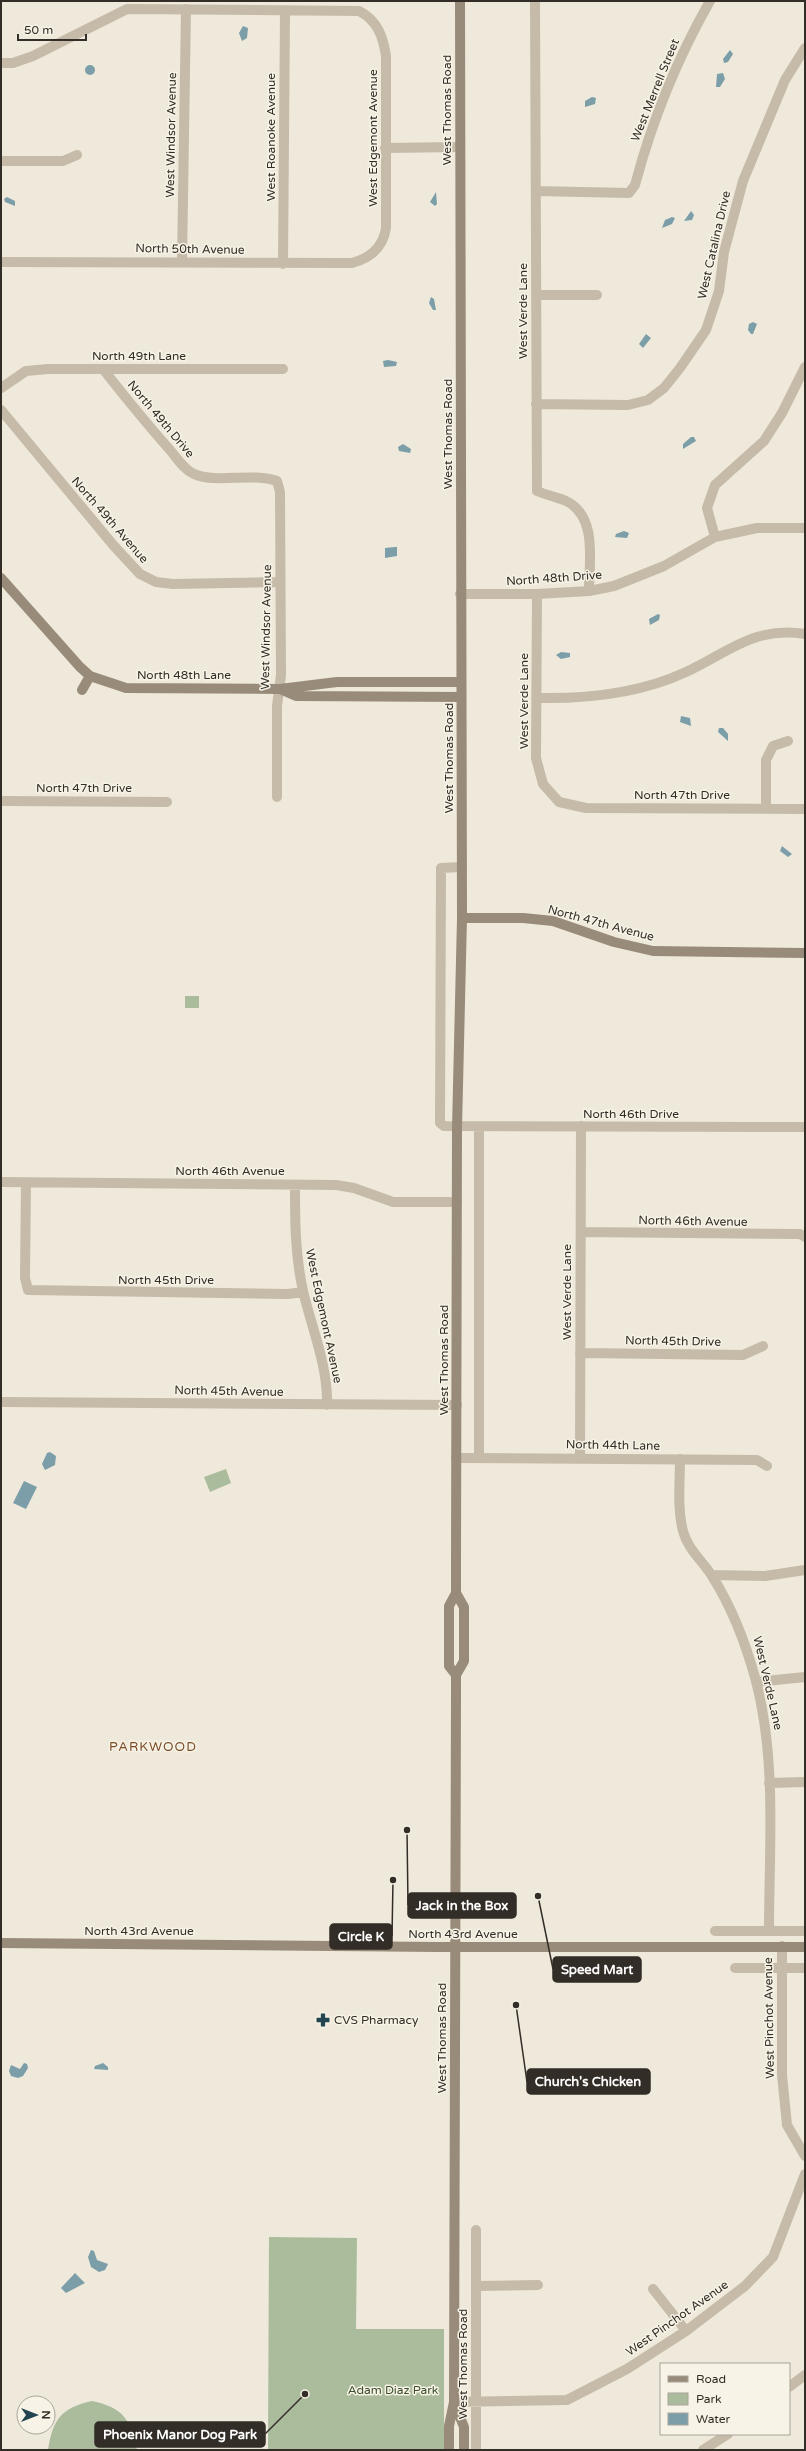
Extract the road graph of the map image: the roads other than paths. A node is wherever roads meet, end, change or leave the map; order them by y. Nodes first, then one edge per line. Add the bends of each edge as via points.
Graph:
1 (460, 1) edge
2 (535, 1) edge
3 (710, 1) edge
4 (186, 9) junction
5 (285, 11) junction
6 (805, 48) edge
7 (1, 63) edge
8 (460, 147) junction
9 (385, 148) junction
10 (77, 155) dead end
11 (1, 161) edge
12 (536, 191) junction
13 (375, 252) joint
14 (182, 261) junction
15 (1, 262) edge
16 (283, 264) junction
17 (536, 295) junction
18 (597, 295) dead end
19 (805, 367) edge
20 (104, 369) junction
21 (283, 369) dead end
22 (1, 388) edge
23 (536, 404) junction
24 (1, 410) edge
25 (277, 481) joint
26 (805, 528) edge
27 (715, 537) junction
28 (1, 578) edge
29 (280, 582) junction
30 (589, 591) junction
31 (460, 594) junction
32 (537, 594) junction
33 (805, 634) edge
34 (90, 676) junction
35 (461, 682) junction
36 (280, 689) junction
37 (82, 690) dead end
38 (461, 697) junction
39 (537, 698) junction
40 (788, 741) dead end
41 (277, 797) dead end
42 (1, 801) edge
43 (167, 802) dead end
44 (559, 802) joint
45 (766, 809) junction
46 (805, 809) edge
47 (462, 867) junction
48 (462, 918) junction
49 (805, 953) edge
50 (581, 1126) junction
51 (805, 1127) edge
52 (457, 1128) junction
53 (479, 1128) junction
54 (1, 1182) edge
55 (26, 1183) junction
56 (295, 1185) junction
57 (457, 1202) junction
58 (581, 1232) junction
59 (805, 1237) edge
60 (303, 1292) junction
61 (763, 1346) dead end
62 (580, 1353) junction
63 (1, 1402) edge
64 (326, 1405) junction
65 (457, 1405) junction
66 (456, 1458) junction
67 (479, 1458) junction
68 (580, 1458) junction
69 (680, 1459) junction
70 (767, 1466) dead end
71 (805, 1570) edge
72 (712, 1575) junction
73 (456, 1594) junction
74 (456, 1675) junction
75 (805, 1678) edge
76 (756, 1682) junction
77 (805, 1782) edge
78 (769, 1783) junction
79 (715, 1931) dead end
80 (769, 1931) junction
81 (805, 1931) edge
82 (1, 1943) edge
83 (782, 1946) junction
84 (805, 1946) edge
85 (456, 1947) junction
86 (735, 1968) dead end
87 (781, 1968) junction
88 (805, 1968) edge
89 (805, 2156) edge
90 (805, 2174) edge
91 (476, 2230) dead end
92 (538, 2285) dead end
93 (476, 2286) junction
94 (653, 2289) dead end
95 (686, 2331) junction
96 (805, 2375) edge
97 (790, 2386) edge
98 (476, 2401) junction
99 (454, 2402) junction
100 (726, 2435) edge
101 (449, 2450) edge
102 (464, 2450) edge
103 (476, 2450) edge
104 (703, 2450) edge

1 - 8 main road, West Thomas Road
2 - 12 street, West Verde Lane
3 - 12 street, West Merrell Street via 664,97 652,127 635,185 629,193
4 - 5 street
4 - 7 street via 127,9 33,56 13,63
4 - 14 street, West Windsor Avenue
5 - 9 street, West Edgemont Avenue via 358,11 369,16 375,24 384,42 386,56
5 - 16 street, West Roanoke Avenue
6 - 23 street, West Catalina Drive via 785,80 743,181 724,252 719,291 706,330 680,368 664,388 648,400 628,405
8 - 9 street
8 - 31 main road, West Thomas Road
9 - 13 street, West Edgemont Avenue via 386,228 384,240
10 - 11 street via 63,161
12 - 17 street, West Verde Lane
13 - 16 street, North 50th Avenue via 363,260 352,263
14 - 15 street, North 50th Avenue
14 - 16 street, North 50th Avenue
17 - 18 street
17 - 23 street, West Verde Lane
19 - 27 street via 782,413 764,440 715,484 707,508
20 - 21 street, North 49th Lane
20 - 22 street, North 49th Lane via 48,369 26,372
20 - 25 street, North 49th Drive via 144,421 194,474 265,477
23 - 30 street, West Verde Lane via 537,491 567,502 582,514 589,535
24 - 29 street, North 49th Avenue via 140,574 156,582 172,584
25 - 29 street, West Windsor Avenue via 280,492
26 - 27 street, North 48th Drive via 757,528
27 - 30 street, North 48th Drive via 659,569 614,586
28 - 34 main road, North 48th Lane via 71,659
29 - 36 street, West Windsor Avenue
30 - 32 street, North 48th Drive
31 - 32 street, North 48th Drive
31 - 35 main road, West Thomas Road
32 - 39 street, West Verde Lane
33 - 39 street via 772,632 752,637 686,672 633,689 587,698
34 - 36 main road, North 48th Lane via 126,688
34 - 37 main road
35 - 36 main road, North 48th Lane via 337,682
35 - 38 main road, West Thomas Road
36 - 38 main road, North 48th Lane via 296,696
36 - 41 street, West Windsor Avenue via 277,706
38 - 47 main road, West Thomas Road
39 - 44 street, West Verde Lane via 536,758 543,784
40 - 45 street via 773,746 766,760
42 - 43 street, North 47th Drive
44 - 45 street, North 47th Drive via 586,808
45 - 46 street, North 47th Drive
47 - 48 main road, West Thomas Road
47 - 52 street via 441,868 440,1123
48 - 49 main road, North 47th Avenue via 523,918 553,921 614,942 653,951
48 - 52 main road, West Thomas Road
50 - 51 street, North 46th Drive
50 - 53 street, North 46th Drive
50 - 58 street, West Verde Lane
52 - 53 street, North 46th Drive
52 - 57 main road, West Thomas Road
53 - 67 street
54 - 55 street, North 46th Avenue
55 - 56 street, North 46th Avenue
55 - 60 street, North 45th Drive via 25,1278 28,1290 280,1294
56 - 57 street, North 46th Avenue via 336,1185 354,1188 393,1202
56 - 60 street, West Edgemont Avenue via 295,1245
57 - 65 main road, West Thomas Road
58 - 59 street, North 46th Avenue via 800,1234
58 - 62 street, West Verde Lane
60 - 64 street, West Edgemont Avenue via 324,1368
61 - 62 street, North 45th Drive via 743,1355
62 - 68 street, West Verde Lane
63 - 64 street, North 45th Avenue
64 - 65 street, North 45th Avenue
65 - 66 main road, West Thomas Road
66 - 67 street, North 44th Lane
66 - 73 main road, West Thomas Road
67 - 68 street, North 44th Lane
68 - 69 street, North 44th Lane
69 - 70 street, North 44th Lane via 757,1460
69 - 72 street, West Verde Lane via 680,1511 683,1531 693,1554
71 - 72 street via 765,1576
72 - 76 street, West Verde Lane via 741,1629
73 - 74 main road, West Thomas Road via 449,1606 449,1666
73 - 74 main road, West Thomas Road via 464,1607 464,1661
74 - 85 main road, West Thomas Road
75 - 76 street
76 - 78 street, West Verde Lane via 767,1732
77 - 78 street
78 - 80 street, West Verde Lane
79 - 80 street
80 - 81 street
82 - 85 main road, North 43rd Avenue
83 - 84 main road, North 43rd Avenue
83 - 85 main road, North 43rd Avenue
83 - 87 street, West Pinchot Avenue
85 - 99 main road, West Thomas Road
86 - 87 street
87 - 88 street
87 - 89 street, West Pinchot Avenue via 782,2075 787,2125
90 - 95 street, West Pinchot Avenue via 773,2257 745,2286
91 - 93 street, West Thomas Road
92 - 93 street
93 - 98 street, West Thomas Road
94 - 95 street
95 - 98 street, West Pinchot Avenue via 627,2369 567,2400
96 - 97 street
98 - 99 street, West Pinchot Avenue
98 - 103 street, West Thomas Road
99 - 101 main road, West Thomas Road via 449,2426
99 - 102 main road, West Thomas Road via 464,2427
100 - 104 street

